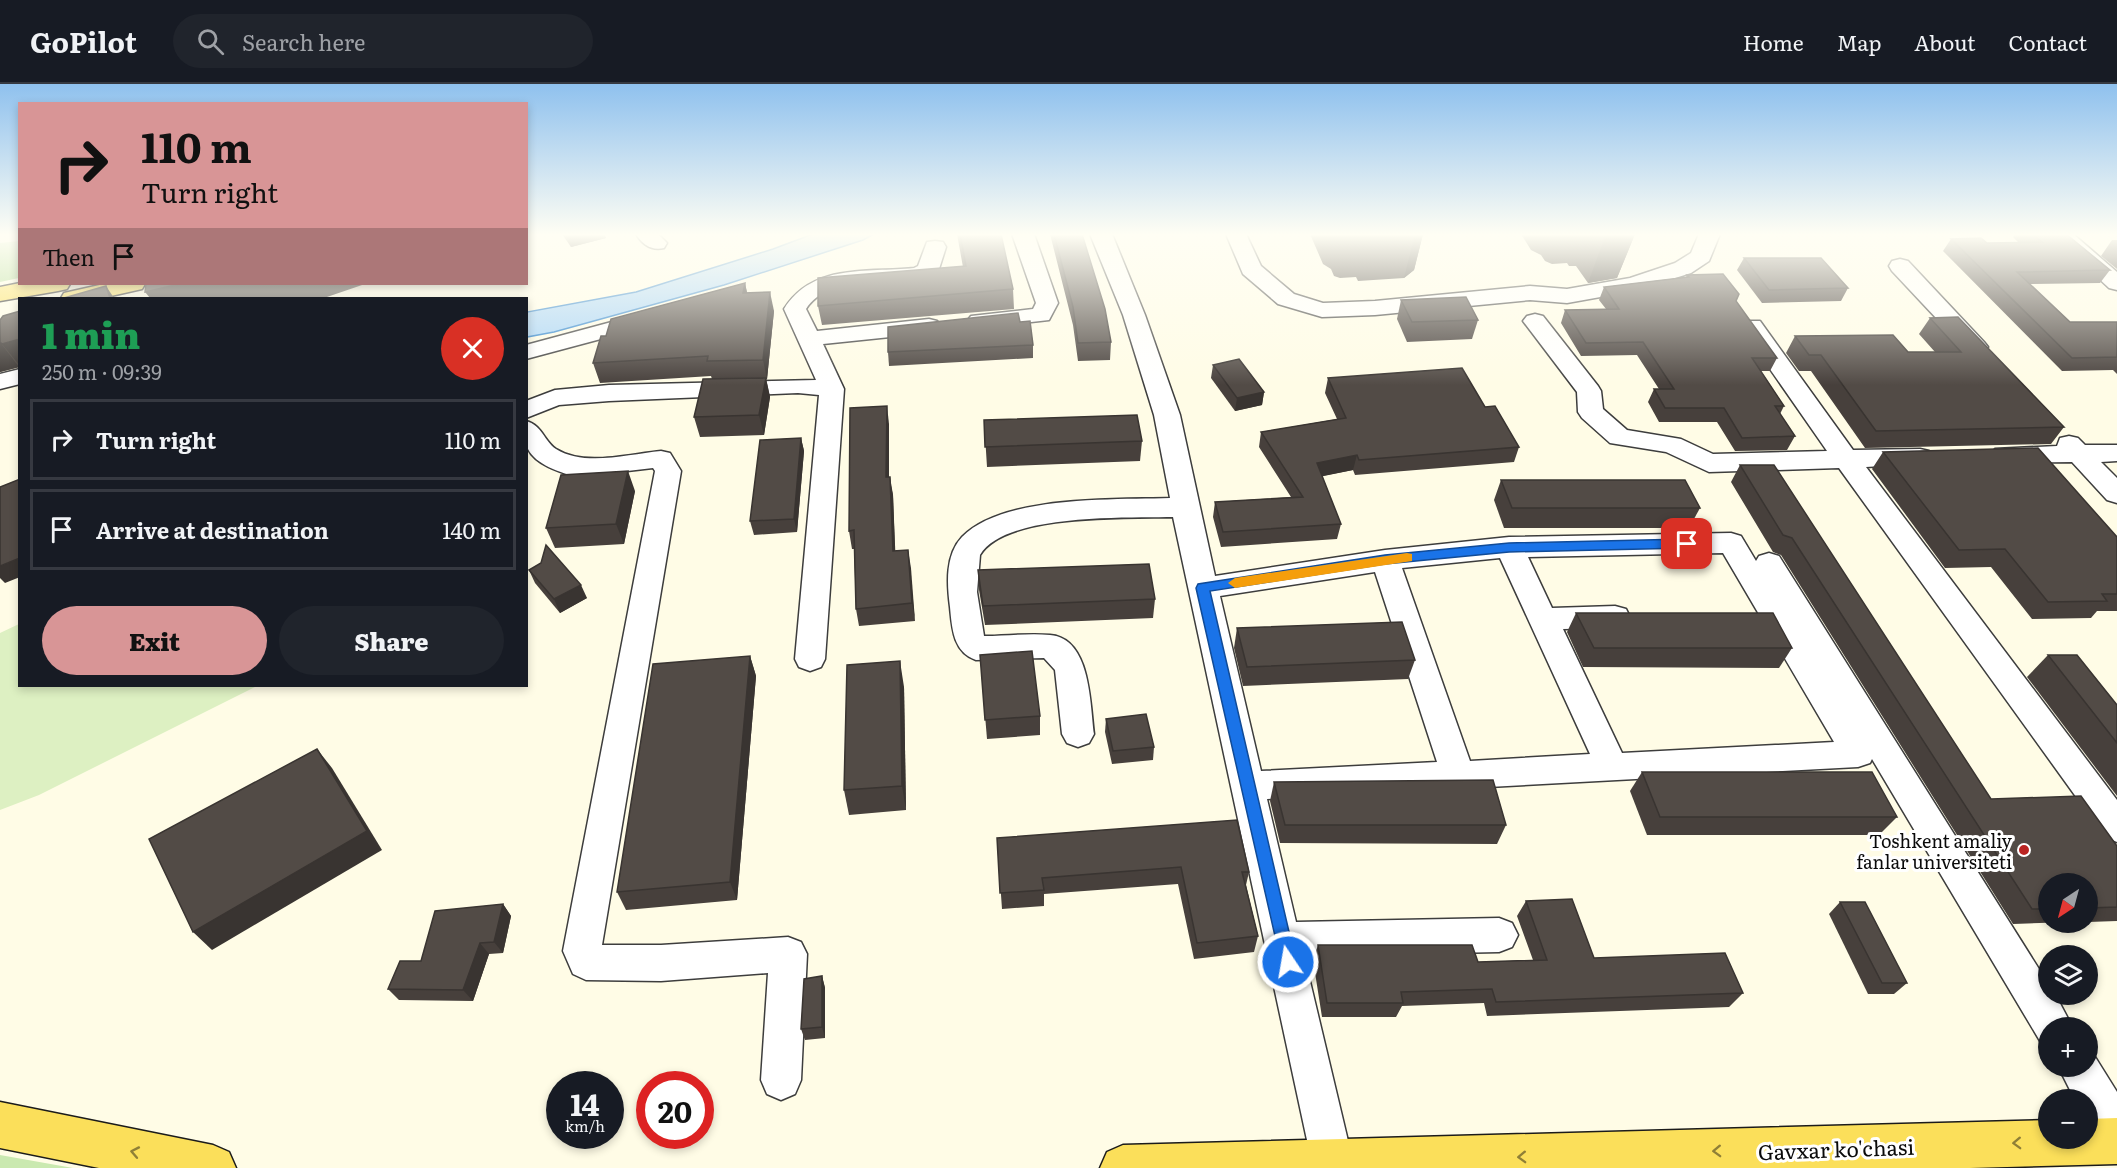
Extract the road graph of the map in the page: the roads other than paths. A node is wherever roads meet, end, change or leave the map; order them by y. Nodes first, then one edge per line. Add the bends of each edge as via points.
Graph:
1 (52, 285) edge
2 (129, 285) edge
3 (828, 285) edge
4 (1041, 285) edge
5 (1122, 285) edge
6 (1269, 285) edge
7 (1631, 285) edge
8 (1918, 285) edge
9 (0, 294) edge
10 (77, 297) edge
11 (18, 312) edge
12 (670, 313) edge
13 (1743, 313) edge
14 (0, 317) edge
15 (1535, 321) dead end
16 (809, 339) junction
17 (528, 351) edge
18 (1989, 360) edge
19 (18, 377) edge
20 (0, 382) edge
21 (832, 389) junction
22 (528, 409) edge
23 (2054, 428) edge
24 (528, 432) edge
25 (2078, 453) junction
26 (2117, 453) edge
27 (1846, 459) junction
28 (2117, 494) edge
29 (1184, 507) junction
30 (1509, 547) junction
31 (1385, 560) junction
32 (1769, 563) dead end
33 (1203, 588) junction
34 (1739, 614) edge
35 (1773, 614) junction
36 (1647, 616) edge
37 (1543, 619) junction
38 (1409, 627) junction
39 (1374, 629) edge
40 (810, 659) dead end
41 (1078, 734) dead end
42 (1612, 767) junction
43 (1458, 775) junction
44 (1248, 786) junction
45 (2117, 827) edge
46 (1499, 935) dead end
47 (1283, 939) junction
48 (2047, 1017) edge
49 (2085, 1077) edge
50 (781, 1080) dead end
51 (0, 1125) edge
52 (2117, 1130) edge
53 (2117, 1141) edge
54 (1332, 1162) junction
55 (213, 1168) edge
56 (1123, 1168) edge

1 - 9 main road
2 - 10 main road
3 - 16 lane via 808,291 799,298 795,309
4 - 16 lane via 1047,303 1041,315
5 - 29 lane via 1167,415
6 - 7 lane via 1286,299 1322,310 1530,293 1567,296
8 - 18 lane
11 - 14 main road
12 - 17 lane
13 - 27 lane
15 - 27 lane via 1589,391 1591,412 1619,437 1672,445 1709,463
16 - 21 lane
19 - 20 lane
21 - 22 lane via 798,386 609,393 555,398
21 - 40 lane
23 - 25 lane
24 - 50 lane via 545,454 576,468 661,459 668,471 582,951 586,962 661,963 788,954
25 - 26 lane
25 - 27 lane
25 - 28 lane
27 - 45 lane
29 - 33 lane
29 - 41 lane via 1031,515 992,528 970,546 961,578 970,640 976,648 1052,646 1070,666
30 - 31 lane
30 - 35 lane via 1731,543
30 - 37 lane
31 - 33 lane
31 - 38 lane
32 - 48 lane
33 - 44 lane via 1225,634
34 - 35 lane
35 - 42 lane via 1858,754
36 - 37 lane
37 - 42 lane
38 - 39 lane
38 - 43 lane
42 - 43 lane
43 - 44 lane
44 - 47 lane
46 - 47 lane
47 - 54 lane
49 - 52 lane
55 -> 51 main road
53 -> 54 main road, Gavxar ko'chasi
54 - 56 main road, Gavxar ko'chasi

